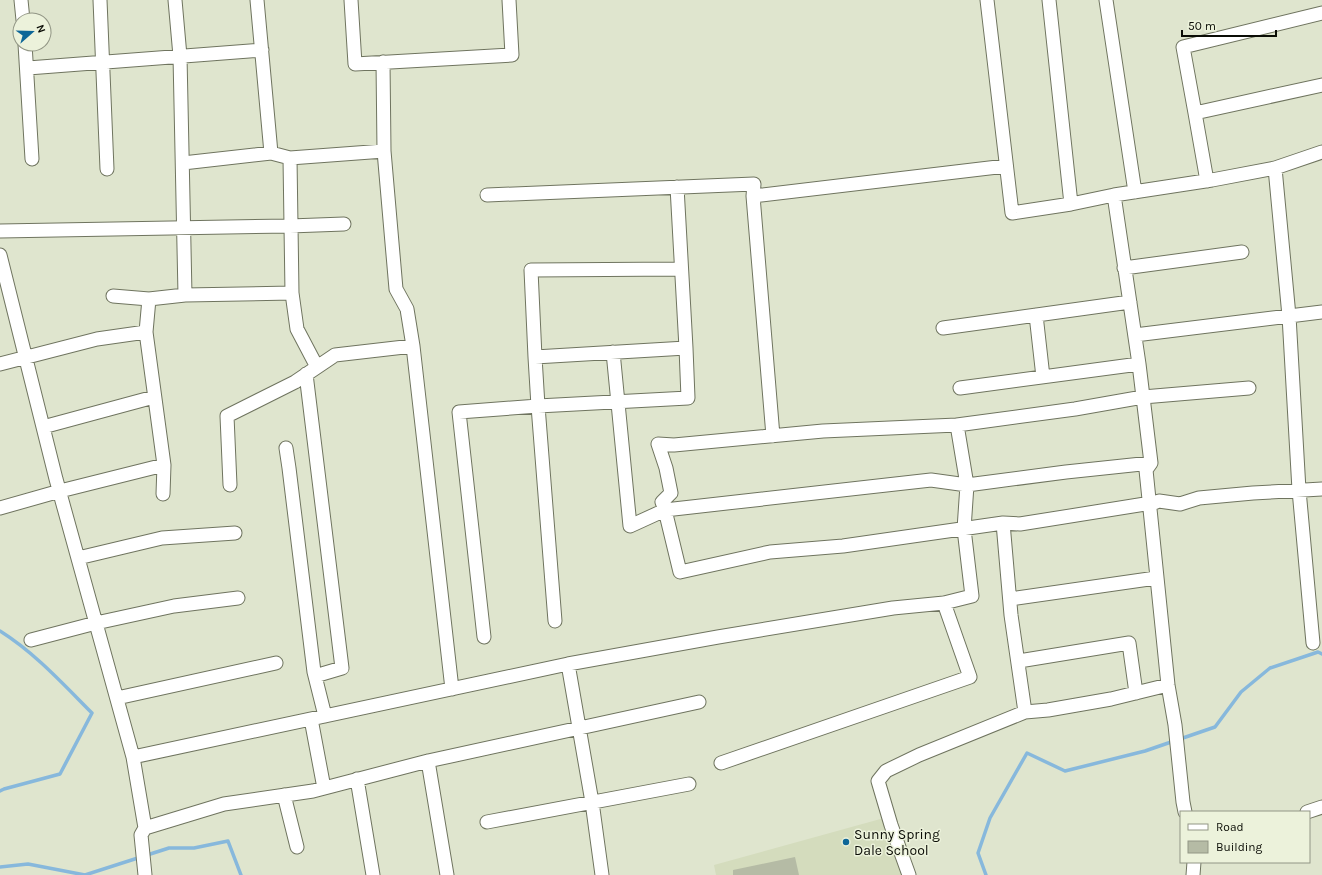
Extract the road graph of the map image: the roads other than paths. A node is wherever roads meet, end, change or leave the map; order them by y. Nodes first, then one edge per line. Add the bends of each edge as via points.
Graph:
1 (21, 0) edge
2 (100, 0) edge
3 (175, 0) edge
4 (257, 0) edge
5 (351, 0) edge
6 (509, 0) edge
7 (987, 0) edge
8 (1049, 0) edge
9 (1106, 0) edge
10 (22, 12) edge
11 (1322, 13) edge
12 (262, 50) junction
13 (26, 52) edge
14 (180, 56) junction
15 (102, 62) junction
16 (383, 62) junction
17 (28, 68) junction
18 (1322, 86) edge
19 (1195, 113) junction
20 (384, 151) junction
21 (1322, 152) edge
22 (271, 154) junction
23 (290, 158) junction
24 (32, 159) dead end
25 (183, 163) junction
26 (1006, 166) junction
27 (1275, 168) junction
28 (107, 169) dead end
29 (1207, 181) junction
30 (677, 187) junction
31 (1135, 192) junction
32 (488, 195) dead end
33 (1114, 195) junction
34 (753, 196) junction
35 (1071, 204) junction
36 (344, 224) dead end
37 (290, 226) junction
38 (184, 228) junction
39 (0, 230) edge
40 (1242, 252) dead end
41 (0, 255) edge
42 (1124, 268) junction
43 (681, 269) junction
44 (292, 293) junction
45 (185, 295) junction
46 (113, 296) dead end
47 (148, 299) junction
48 (1130, 302) junction
49 (1322, 312) edge
50 (1036, 315) junction
51 (1288, 316) junction
52 (943, 328) dead end
53 (146, 332) junction
54 (1135, 335) junction
55 (413, 346) junction
56 (686, 348) junction
57 (613, 352) junction
58 (26, 357) junction
59 (534, 357) junction
60 (0, 364) edge
61 (1139, 364) junction
62 (317, 366) junction
63 (306, 374) junction
64 (1043, 377) junction
65 (960, 388) dead end
66 (1249, 388) dead end
67 (154, 397) junction
68 (1143, 397) junction
69 (618, 402) junction
70 (538, 406) junction
71 (957, 425) junction
72 (43, 427) junction
73 (773, 436) junction
74 (286, 448) dead end
75 (1151, 463) junction
76 (164, 465) junction
77 (230, 485) dead end
78 (967, 486) junction
79 (1322, 489) edge
80 (1299, 490) junction
81 (60, 491) junction
82 (163, 494) dead end
83 (1149, 505) junction
84 (0, 508) edge
85 (665, 510) junction
86 (1003, 523) junction
87 (964, 528) junction
88 (235, 533) dead end
89 (78, 558) junction
90 (1156, 578) junction
91 (238, 598) dead end
92 (1010, 599) junction
93 (944, 603) junction
94 (555, 621) dead end
95 (96, 623) junction
96 (484, 636) dead end
97 (31, 640) dead end
98 (1313, 643) dead end
99 (1019, 661) junction
100 (276, 663) dead end
101 (568, 664) junction
102 (315, 676) junction
103 (1168, 685) junction
104 (452, 689) junction
105 (1136, 693) junction
106 (117, 698) junction
107 (699, 702) dead end
108 (1026, 712) junction
109 (325, 716) junction
110 (311, 719) junction
111 (579, 727) junction
112 (133, 757) junction
113 (428, 761) junction
114 (721, 763) dead end
115 (357, 779) junction
116 (689, 784) dead end
117 (324, 788) junction
118 (284, 795) junction
119 (592, 802) junction
120 (1322, 807) edge
121 (1185, 811) edge
122 (1310, 811) edge
123 (487, 822) dead end
124 (143, 832) junction
125 (297, 847) dead end
126 (1194, 863) edge
127 (145, 874) edge
128 (373, 875) edge
129 (447, 875) edge
130 (602, 875) edge
131 (909, 875) edge
132 (1193, 875) edge

1 - 10 street
2 - 15 street
3 - 14 street
4 - 12 street
5 - 16 street via 355,64
6 - 16 street via 512,55
7 - 26 street
8 - 35 street
9 - 31 street
11 - 19 street via 1183,47
12 - 14 street
12 - 22 street
13 - 17 street
14 - 15 street
14 - 25 street
15 - 17 street
15 - 28 street
16 - 20 street
17 - 24 street
18 - 19 street
19 - 29 street
20 - 23 street
20 - 55 street via 396,289 407,309
21 - 27 street
22 - 23 street
22 - 25 street
23 - 37 street
25 - 38 street
26 - 34 street
26 - 35 street via 1012,213
27 - 29 street
27 - 51 street
29 - 31 street
30 - 32 street
30 - 34 street via 754,184
30 - 43 street
31 - 33 street
33 - 35 street
33 - 42 street
34 - 73 street
36 - 37 street
37 - 38 street
37 - 44 street
38 - 39 street
38 - 45 street
40 - 42 street
41 - 58 street
42 - 48 street
43 - 56 street
43 - 59 street via 531,270
44 - 45 street
44 - 62 street via 297,329
45 - 47 street
46 - 47 street
47 - 53 street
48 - 50 street
48 - 54 street
49 - 51 street
50 - 52 street
50 - 64 street
51 - 54 street
51 - 80 street
53 - 58 street via 97,339
53 - 67 street
54 - 61 street
55 - 62 street via 334,355
55 - 104 street
56 - 57 street
56 - 69 street via 688,398
57 - 59 street
57 - 69 street
58 - 60 street
58 - 72 street
59 - 70 street
61 - 64 street
61 - 68 street
62 - 63 street
63 - 77 street via 227,416
63 - 102 street via 342,668
64 - 65 street
66 - 68 street
67 - 72 street
67 - 76 street
68 - 71 street
68 - 75 street
69 - 70 street
69 - 85 street via 630,526
70 - 94 street
70 - 96 street via 459,412
71 - 73 street via 823,431
71 - 78 street
72 - 81 street
73 - 85 street via 674,445 658,444 671,493 662,502
74 - 102 street
75 - 78 street
75 - 83 street via 1146,470
76 - 81 street
76 - 82 street
78 - 85 street via 931,480
78 - 87 street
79 - 80 street
80 - 83 street via 1199,498 1180,504 1159,501
80 - 98 street
81 - 84 street
81 - 89 street
83 - 86 street via 1020,524
83 - 90 street
85 - 87 street via 680,572 770,552 843,546
86 - 87 street
86 - 92 street
87 - 93 street via 972,596
88 - 89 street via 162,538
89 - 95 street
90 - 92 street
90 - 103 street
91 - 95 street via 174,606
92 - 99 street
93 - 101 street via 718,637
93 - 114 street via 970,677
95 - 97 street
95 - 106 street
99 - 105 street via 1129,643
99 - 108 street
100 - 106 street
101 - 104 street
101 - 111 street
102 - 109 street
103 - 105 street
103 - 121 street
104 - 109 street
105 - 108 street
106 - 112 street
107 - 111 street
108 - 131 street via 919,755 886,771 878,781
109 - 110 street
110 - 112 street
110 - 117 street
111 - 113 street
111 - 119 street
112 - 124 street
113 - 115 street
113 - 129 street
115 - 117 street
115 - 128 street
116 - 119 street
117 - 118 street
118 - 124 street via 224,804
118 - 125 street
119 - 123 street
119 - 130 street
120 - 122 street
124 - 127 street
126 - 132 street

